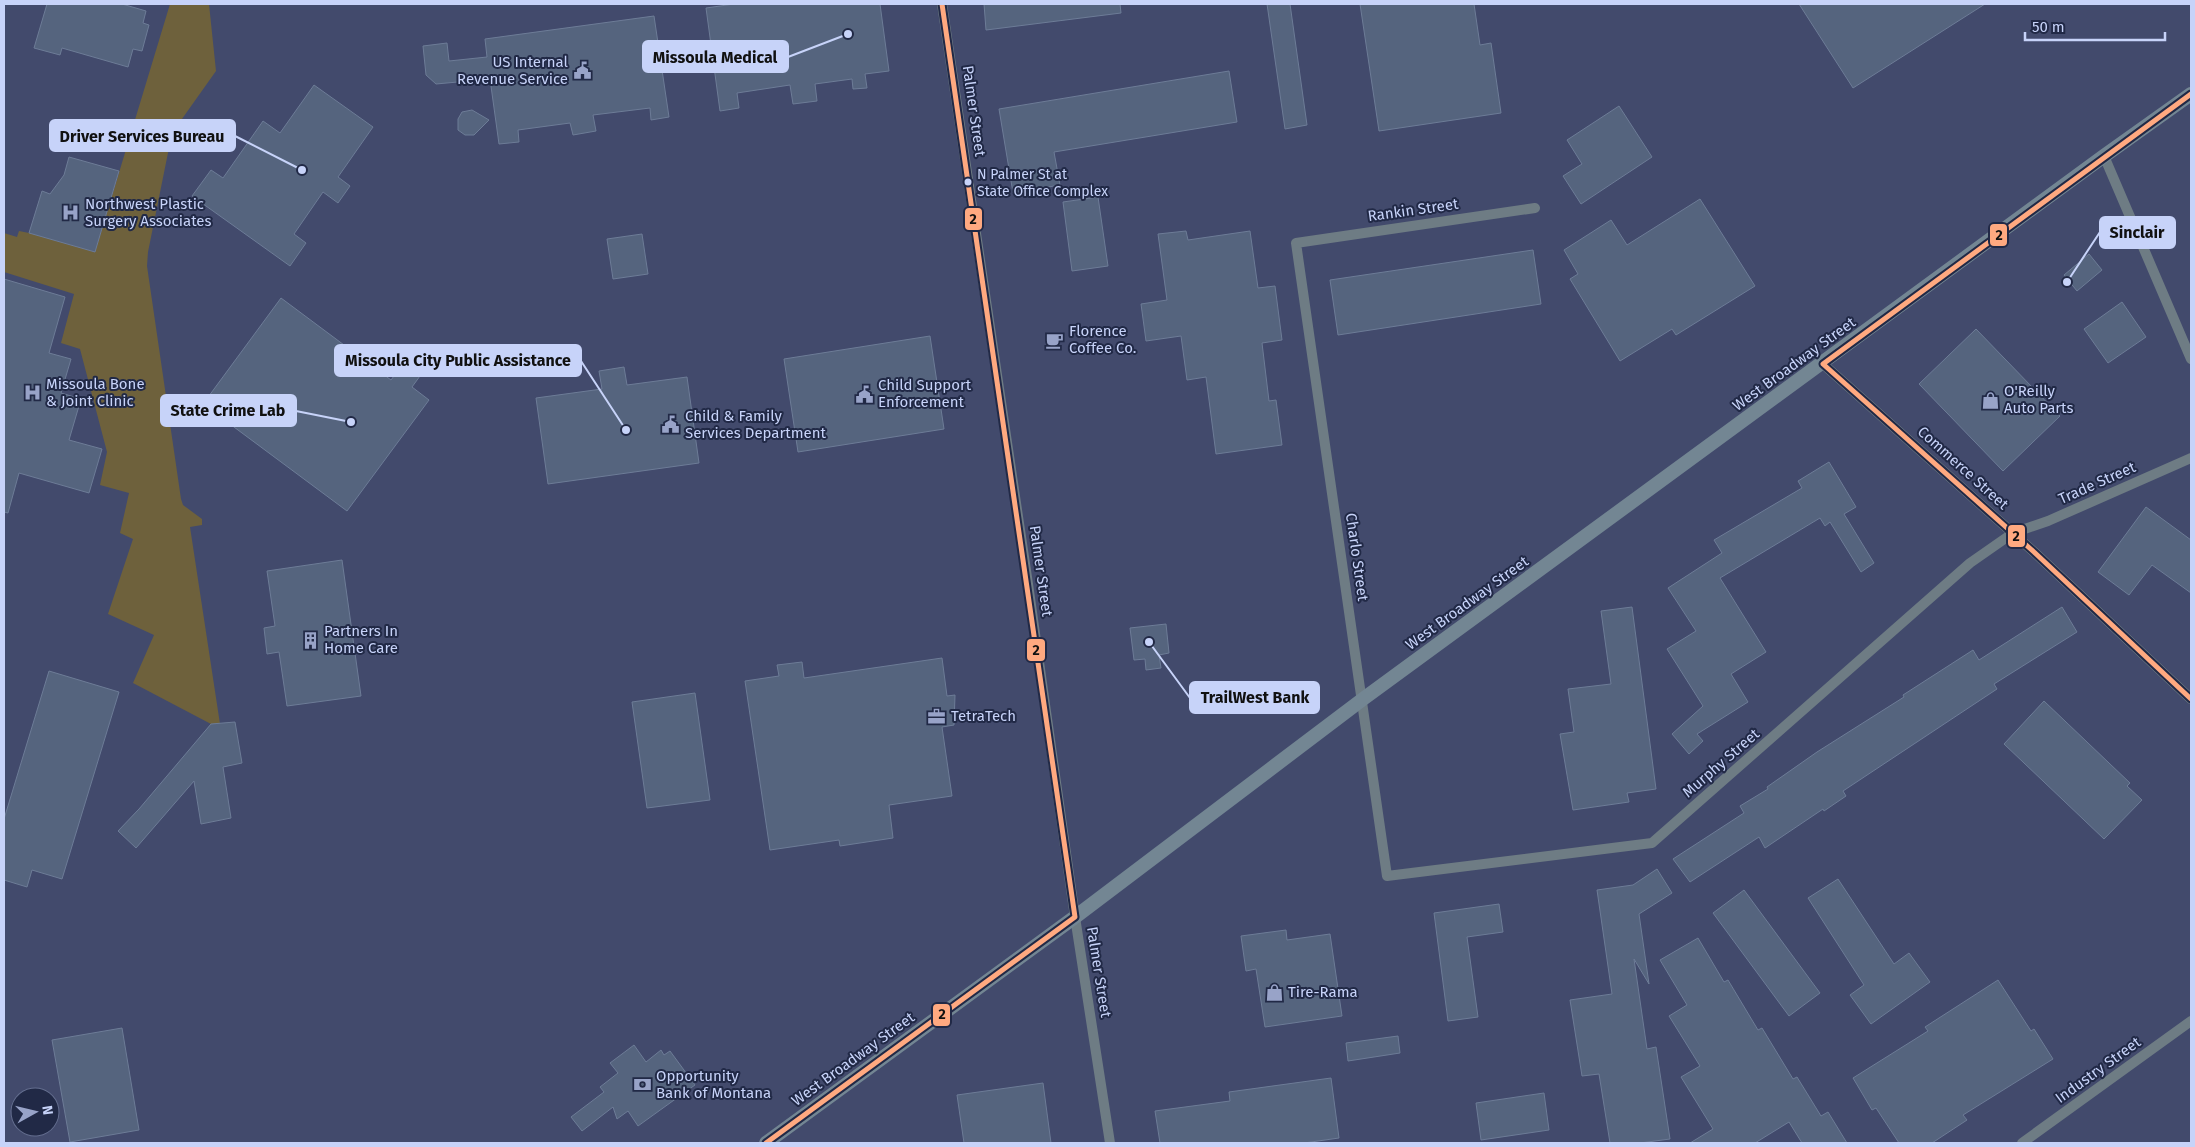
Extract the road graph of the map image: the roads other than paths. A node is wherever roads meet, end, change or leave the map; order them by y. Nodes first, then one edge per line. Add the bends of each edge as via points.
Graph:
1 (942, 4) edge
2 (2191, 94) edge
3 (2104, 156) junction
4 (1535, 208) dead end
5 (1296, 243) joint
6 (2191, 359) edge
7 (1822, 364) junction
8 (2191, 458) edge
9 (2013, 534) junction
10 (1363, 699) junction
11 (2191, 699) edge
12 (1387, 876) joint
13 (1075, 917) junction
14 (2191, 1021) edge
15 (767, 1143) edge
16 (1110, 1143) edge
17 (2022, 1143) edge

1 - 13 street, Palmer Street
2 - 3 main road, West Broadway Street
3 - 6 street
3 - 7 main road, West Broadway Street
4 - 5 street, Rankin Street
5 - 10 street, Charlo Street
7 - 9 street, Commerce Street
7 - 10 main road, West Broadway Street
8 - 9 street, Trade Street
9 - 11 street, Commerce Street
9 - 12 street, Murphy Street via 1970,563 1652,843
10 - 12 street, Charlo Street
10 - 13 main road, West Broadway Street
13 - 15 main road, West Broadway Street
13 - 16 street, Palmer Street
14 - 17 street, Industry Street

